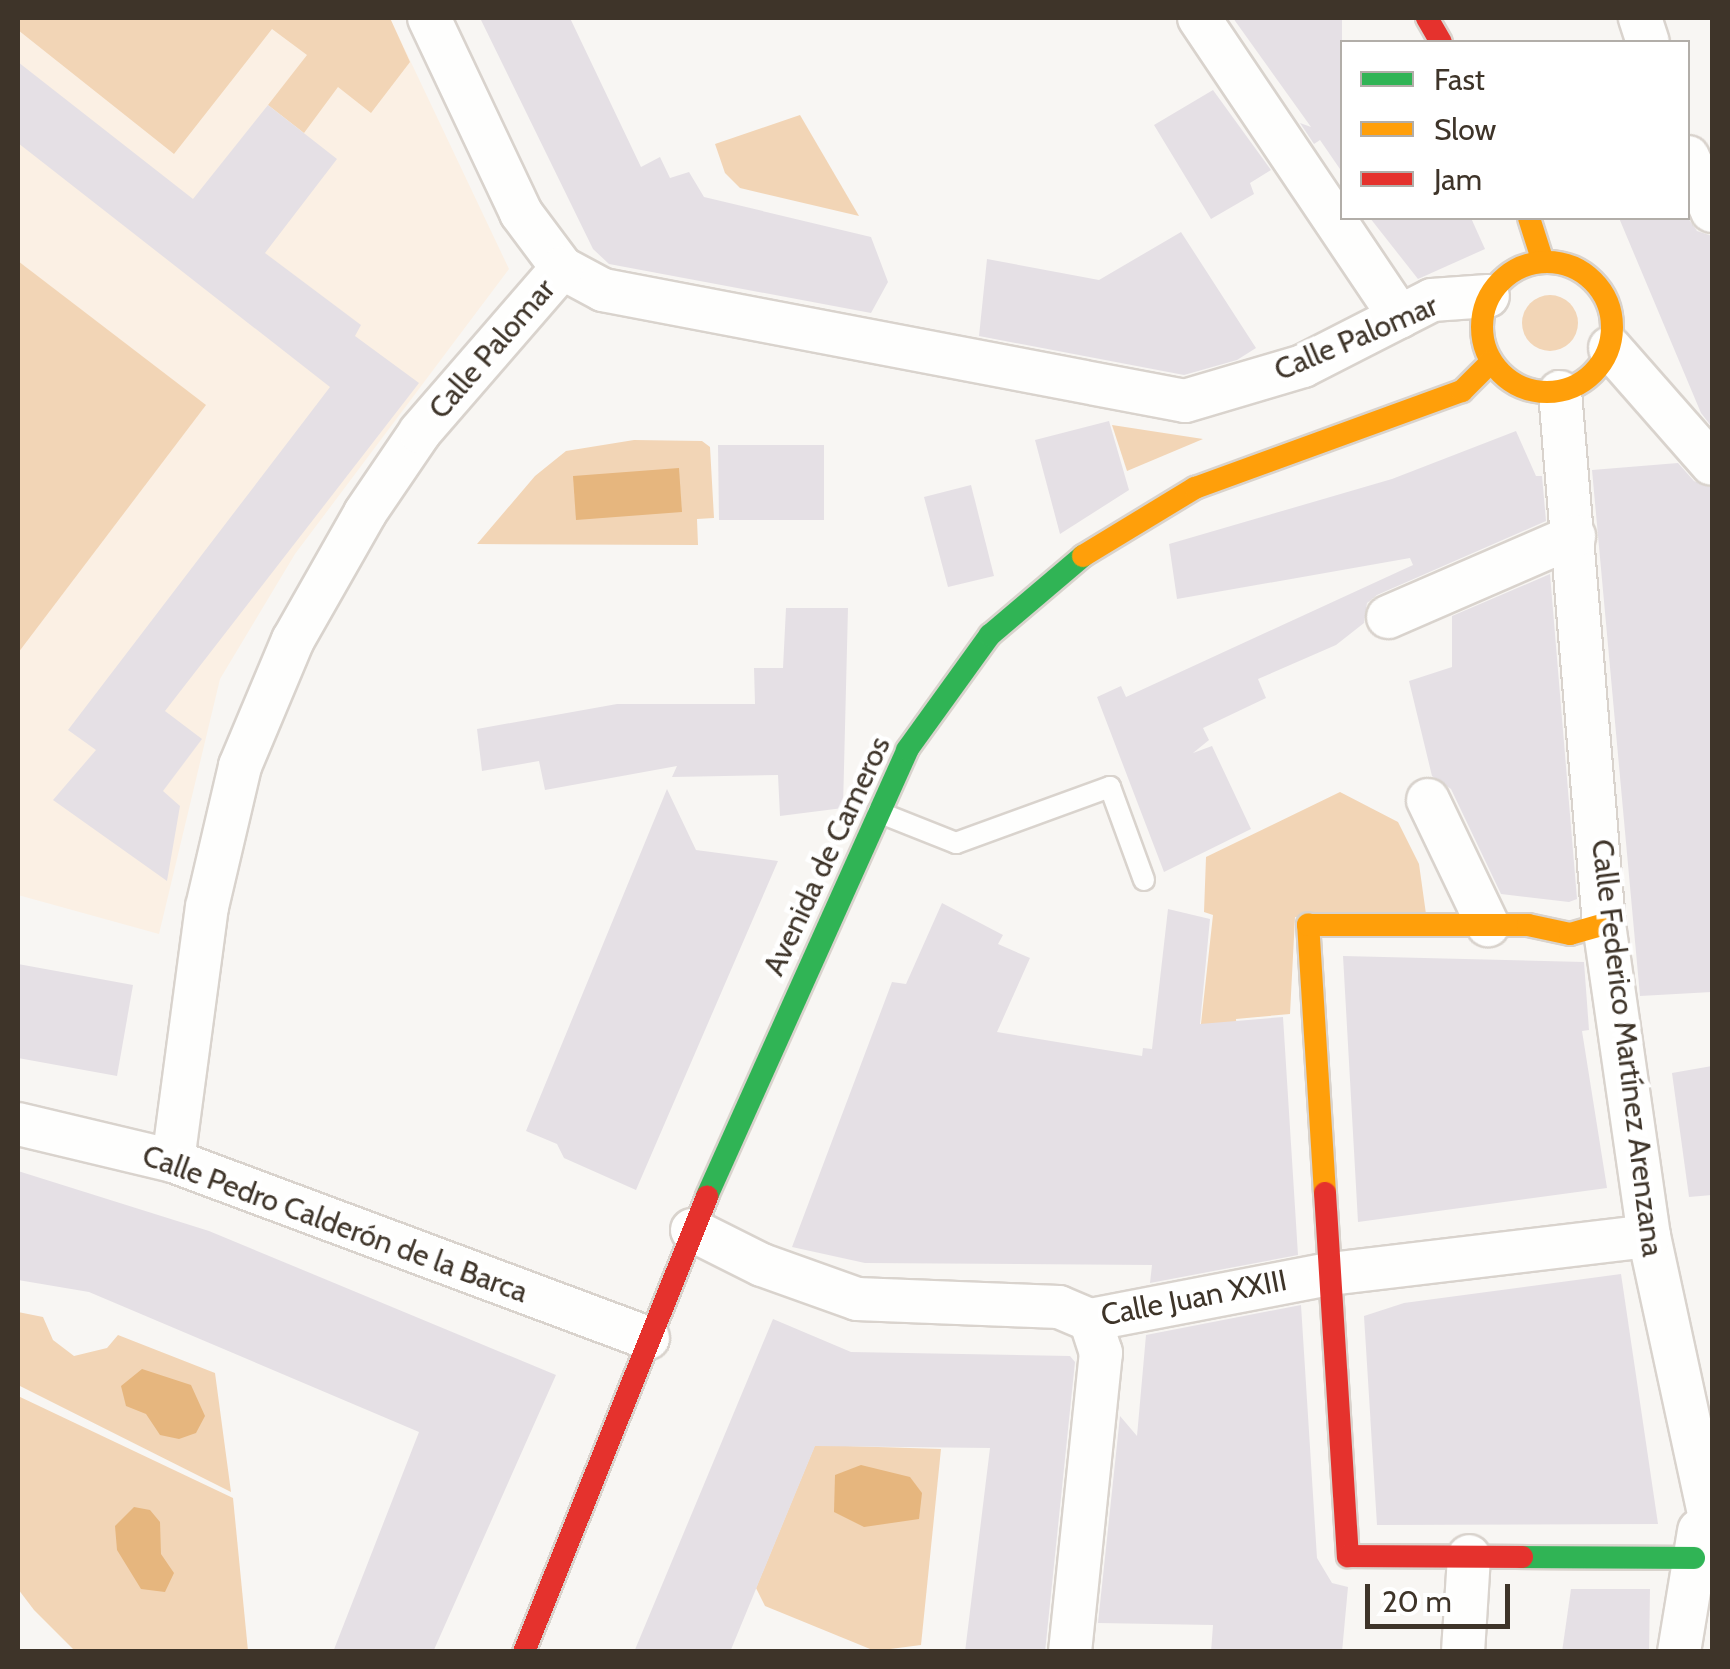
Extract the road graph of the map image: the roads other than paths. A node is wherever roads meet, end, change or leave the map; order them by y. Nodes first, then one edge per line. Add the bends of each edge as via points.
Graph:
1 (429, 18) edge
2 (1199, 18) edge
3 (1427, 18) edge
4 (1440, 40) edge
5 (1690, 162) edge
6 (1712, 211) edge
7 (1530, 220) edge
8 (1543, 262) junction
9 (562, 268) junction
10 (1488, 296) junction
11 (1400, 317) junction
12 (1610, 348) junction
13 (1491, 362) junction
14 (1560, 392) junction
15 (1712, 464) edge
16 (1574, 536) junction
17 (1388, 617) dead end
18 (1428, 800) dead end
19 (876, 811) junction
20 (1144, 880) dead end
21 (1604, 924) junction
22 (1488, 925) junction
23 (18, 1124) edge
24 (173, 1161) junction
25 (692, 1230) junction
26 (1650, 1236) junction
27 (1330, 1274) junction
28 (1090, 1320) junction
29 (648, 1338) junction
30 (1712, 1390) edge
31 (1703, 1457) edge
32 (1703, 1531) edge
33 (1469, 1556) junction
34 (524, 1652) edge
35 (1070, 1652) edge
36 (1463, 1652) edge
37 (1679, 1652) edge

1 - 9 street via 521,214
2 - 11 street
3 - 4 main road
5 - 6 street
7 - 8 main road
8 - 10 main road via 1512,272
8 - 12 main road via 1568,265 1590,278 1613,323
9 - 11 street, Calle Palomar via 602,290 644,299 1185,401 1303,366
9 - 24 street, Calle Palomar via 420,432 293,640 240,766 211,889
10 - 11 street, Calle Palomar via 1432,300
10 - 13 main road via 1481,330
12 - 14 main road via 1582,384
12 - 15 street
13 - 14 main road via 1510,382 1533,392
13 - 19 main road, Avenida de Cameros via 1462,391 1195,488 1095,546 990,635 907,750
14 - 16 street, Calle Federico Martínez Arenzana
16 - 17 street
16 - 21 street, Calle Federico Martínez Arenzana
18 - 22 street
19 - 20 lane via 956,843 1110,787
19 - 25 main road, Avenida de Cameros
21 - 22 main road via 1570,934
21 - 26 street, Calle Federico Martínez Arenzana
22 - 27 main road via 1308,926
23 - 24 street, Calle Pedro Calderón de la Barca
24 - 29 street, Calle Pedro Calderón de la Barca
25 - 28 street, Calle Juan XXIII via 762,1265 857,1299 1058,1308
25 - 29 main road, Avenida de Cameros
26 - 27 street, Calle Juan XXIII
26 - 31 street, Calle Federico Martínez Arenzana
27 - 28 street, Calle Juan XXIII
27 - 33 main road via 1348,1556
28 - 35 street via 1101,1353
29 - 34 main road, Avenida de Cameros
30 - 31 street
31 - 32 street, Calle Federico Martínez Arenzana
32 - 33 main road
32 - 37 street
33 - 36 street

